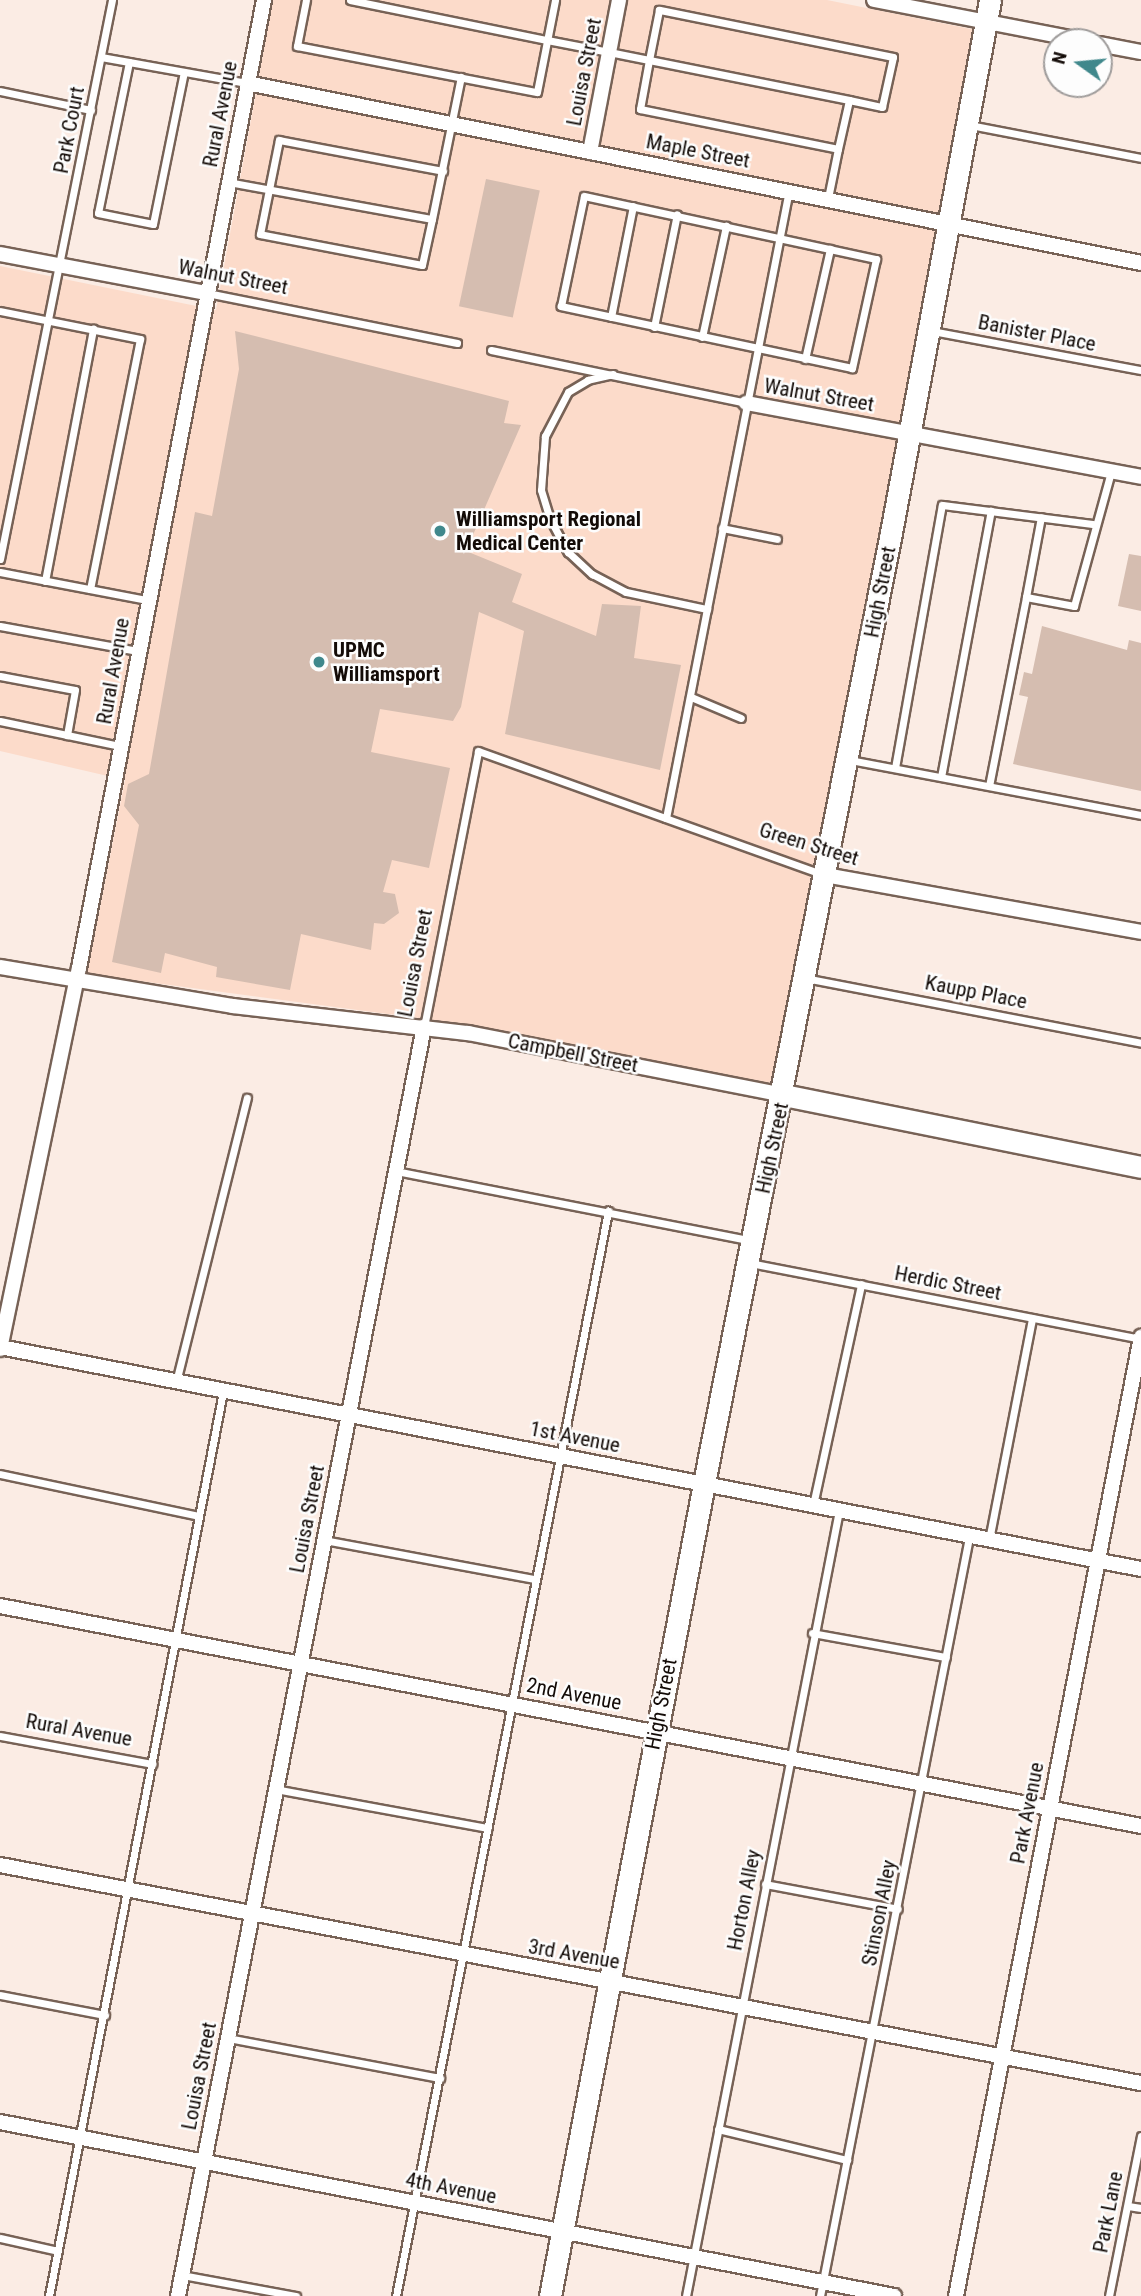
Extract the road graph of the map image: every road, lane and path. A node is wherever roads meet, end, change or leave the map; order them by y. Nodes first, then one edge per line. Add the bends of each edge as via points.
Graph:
1 (112, 0) edge
2 (264, 0) edge
3 (306, 0) edge
4 (350, 0) edge
5 (555, 0) edge
6 (619, 0) edge
7 (874, 0) edge
8 (990, 0) edge
9 (986, 21) junction
10 (1043, 32) edge
11 (547, 40) junction
12 (1113, 47) edge
13 (609, 52) junction
14 (1141, 52) edge
15 (101, 57) junction
16 (649, 60) junction
17 (129, 62) junction
18 (184, 72) junction
19 (461, 77) junction
20 (247, 83) junction
21 (0, 92) edge
22 (849, 100) junction
23 (91, 110) junction
24 (967, 124) junction
25 (452, 125) junction
26 (838, 149) junction
27 (590, 152) junction
28 (1141, 158) edge
29 (443, 171) junction
30 (228, 182) junction
31 (269, 189) junction
32 (789, 190) junction
33 (828, 198) junction
34 (633, 206) junction
35 (677, 214) junction
36 (432, 219) junction
37 (948, 222) junction
38 (726, 226) junction
39 (779, 237) junction
40 (830, 249) junction
41 (0, 254) edge
42 (1141, 263) edge
43 (61, 266) junction
44 (206, 293) junction
45 (0, 311) edge
46 (611, 317) junction
47 (46, 320) junction
48 (654, 327) junction
49 (93, 329) junction
50 (927, 330) junction
51 (702, 337) junction
52 (457, 343) dead end
53 (491, 350) dead end
54 (754, 350) junction
55 (805, 359) junction
56 (1141, 370) edge
57 (613, 374) junction
58 (746, 403) junction
59 (910, 432) junction
60 (1111, 471) junction
61 (1141, 477) edge
62 (990, 511) junction
63 (1041, 517) junction
64 (1093, 524) junction
65 (723, 528) junction
66 (777, 539) dead end
67 (0, 559) edge
68 (0, 572) edge
69 (45, 581) junction
70 (90, 589) junction
71 (1026, 597) junction
72 (147, 600) junction
73 (707, 609) junction
74 (0, 626) edge
75 (138, 651) junction
76 (0, 676) edge
77 (691, 697) junction
78 (741, 718) dead end
79 (0, 721) edge
80 (67, 735) junction
81 (120, 746) junction
82 (478, 751) joint
83 (847, 759) junction
84 (895, 768) junction
85 (940, 777) junction
86 (989, 786) junction
87 (1141, 815) edge
88 (666, 818) junction
89 (825, 875) junction
90 (1141, 932) edge
91 (0, 967) edge
92 (803, 978) junction
93 (76, 982) junction
94 (424, 1027) junction
95 (1141, 1043) edge
96 (784, 1095) junction
97 (247, 1098) dead end
98 (1141, 1167) edge
99 (394, 1170) junction
100 (608, 1211) junction
101 (752, 1240) junction
102 (748, 1262) junction
103 (862, 1284) junction
104 (1032, 1318) junction
105 (1141, 1338) edge
106 (0, 1347) edge
107 (176, 1382) junction
108 (223, 1392) junction
109 (348, 1414) junction
110 (558, 1455) junction
111 (0, 1474) edge
112 (704, 1483) junction
113 (813, 1505) junction
114 (839, 1510) junction
115 (200, 1516) junction
116 (969, 1536) junction
117 (324, 1540) junction
118 (989, 1540) junction
119 (1097, 1561) junction
120 (1141, 1569) edge
121 (536, 1579) junction
122 (0, 1606) edge
123 (812, 1633) junction
124 (175, 1641) junction
125 (946, 1657) junction
126 (301, 1664) junction
127 (509, 1703) junction
128 (656, 1731) junction
129 (0, 1736) edge
130 (788, 1758) junction
131 (152, 1764) junction
132 (922, 1783) junction
133 (275, 1789) junction
134 (1050, 1808) junction
135 (1141, 1826) edge
136 (487, 1828) junction
137 (0, 1865) edge
138 (765, 1884) junction
139 (130, 1890) junction
140 (898, 1909) junction
141 (250, 1913) junction
142 (461, 1955) junction
143 (609, 1981) junction
144 (0, 1995) edge
145 (742, 2008) junction
146 (105, 2015) junction
147 (872, 2033) junction
148 (228, 2038) junction
149 (1002, 2056) junction
150 (440, 2078) junction
151 (1141, 2083) edge
152 (0, 2122) edge
153 (718, 2129) junction
154 (1141, 2136) edge
155 (80, 2137) junction
156 (846, 2160) junction
157 (204, 2161) junction
158 (414, 2202) junction
159 (1128, 2206) junction
160 (1141, 2208) edge
161 (563, 2231) junction
162 (0, 2238) edge
163 (58, 2250) junction
164 (693, 2258) junction
165 (182, 2275) junction
166 (821, 2289) edge
167 (49, 2296) edge
168 (178, 2296) edge
169 (296, 2296) edge
170 (396, 2296) edge
171 (550, 2296) edge
172 (685, 2296) edge
173 (894, 2296) edge
174 (956, 2296) edge
175 (1109, 2296) edge

1 - 15 lane, Park Court
2 - 20 street, Rural Avenue
3 - 19 lane via 297,46
4 - 11 lane
5 - 11 lane
6 - 13 street, Louisa Street
7 - 9 street
8 - 9 main road, High Street
9 - 10 street
9 - 24 main road, High Street
11 - 13 lane
11 - 19 lane via 537,92
12 - 14 street
13 - 16 lane
13 - 27 street, Louisa Street
15 - 17 lane
15 - 23 lane, Park Court
16 - 22 lane
16 - 22 lane via 659,10 893,57 882,107
16 - 26 lane via 640,109
17 - 18 lane
17 - 18 lane via 98,213 153,224
18 - 20 lane
19 - 25 lane
20 - 25 street, Maple Street
20 - 30 street, Rural Avenue
21 - 23 lane
22 - 26 lane
23 - 43 lane, Park Court
24 - 28 lane
24 - 37 main road, High Street
25 - 27 street, Maple Street
25 - 29 lane
26 - 33 lane
27 - 32 street, Maple Street
29 - 31 lane via 279,140
29 - 36 lane
30 - 31 lane
30 - 44 street, Rural Avenue
31 - 36 lane
31 - 36 lane via 260,234 422,265
32 - 33 street, Maple Street
32 - 39 lane
33 - 37 street, Maple Street
34 - 35 lane
34 - 46 lane
34 - 46 lane via 584,196 567,278 562,306
35 - 38 lane
35 - 48 lane
37 - 42 street, Maple Street
37 - 50 main road, High Street
38 - 39 lane
38 - 51 lane
39 - 40 lane
39 - 54 lane
40 - 55 lane
40 - 55 lane via 876,259 852,368
41 - 43 street, Walnut Street
43 - 44 street, Walnut Street
43 - 47 lane, Park Court
44 - 52 lane, Walnut Street
44 - 72 street, Rural Avenue
45 - 47 lane
46 - 48 lane
47 - 49 lane
47 - 67 lane, Park Court
48 - 51 lane
49 - 69 lane
49 - 70 lane via 140,338
50 - 56 lane, Banister Place
50 - 59 main road, High Street
51 - 54 lane
53 - 57 lane, Walnut Street
54 - 55 lane
54 - 58 lane
57 - 58 lane, Walnut Street
57 - 73 lane via 588,380 568,392 545,436 541,490 549,517 568,552 592,575 626,592
58 - 59 street, Walnut Street
58 - 65 lane
59 - 60 street, Walnut Street
59 - 83 main road, High Street
60 - 61 street, Walnut Street
60 - 64 lane
62 - 63 lane
62 - 84 lane via 943,505
62 - 85 lane
63 - 64 lane
63 - 71 lane
64 - 71 lane via 1074,606
65 - 66 lane
65 - 73 lane
68 - 69 lane
69 - 70 lane
70 - 72 lane
71 - 86 lane
72 - 75 street, Rural Avenue
73 - 77 lane
74 - 75 lane
75 - 81 street, Rural Avenue
76 - 80 lane via 75,690
77 - 78 lane
77 - 88 lane
79 - 80 lane
80 - 81 lane
81 - 93 street, Rural Avenue
82 - 88 lane, Green Street
82 - 94 lane, Louisa Street
83 - 84 lane
83 - 89 main road, High Street
84 - 85 lane
85 - 86 lane
86 - 87 lane
88 - 89 lane, Green Street
89 - 90 street, Green Street
89 - 92 main road, High Street
91 - 93 street, Campbell Street
92 - 95 lane, Kaupp Place
92 - 96 main road, High Street
93 - 94 street, Campbell Street via 233,1006
93 - 106 street, Rural Avenue
94 - 96 street, Campbell Street
94 - 99 street, Louisa Street
96 - 98 main road, Campbell Street
96 - 101 main road, High Street
97 - 107 lane
99 - 100 lane
99 - 109 street, Louisa Street
100 - 101 lane
100 - 110 lane
101 - 102 main road, High Street
102 - 103 lane, Herdic Street
102 - 112 main road, High Street
103 - 104 lane, Herdic Street
103 - 113 lane
104 - 105 lane, Herdic Street
104 - 118 lane
105 - 119 street, Park Avenue
106 - 107 street, 1st Avenue
107 - 108 street, 1st Avenue
108 - 109 street, 1st Avenue
108 - 115 lane
109 - 110 street, 1st Avenue
109 - 117 street, Louisa Street
110 - 112 street, 1st Avenue
110 - 121 lane
111 - 115 lane
112 - 113 street, 1st Avenue
112 - 128 main road, High Street
113 - 114 street, 1st Avenue
114 - 116 street, 1st Avenue
114 - 123 lane, Horton Alley
115 - 124 lane
116 - 118 street, 1st Avenue
116 - 125 lane, Stinson Alley
117 - 121 lane
117 - 126 street, Louisa Street
118 - 119 street, 1st Avenue
119 - 120 street, 1st Avenue
119 - 134 street, Park Avenue
121 - 127 lane
122 - 124 street, 2nd Avenue
123 - 125 lane
123 - 130 lane, Horton Alley
124 - 126 street, 2nd Avenue
124 - 131 lane
125 - 132 lane, Stinson Alley
126 - 127 street, 2nd Avenue
126 - 133 street, Louisa Street
127 - 128 street, 2nd Avenue
127 - 136 lane
128 - 130 street, 2nd Avenue
128 - 143 main road, High Street
129 - 131 lane, Rural Avenue
130 - 132 street, 2nd Avenue
130 - 138 lane, Horton Alley
131 - 139 lane
132 - 134 street, 2nd Avenue
132 - 140 lane, Stinson Alley
133 - 136 lane
133 - 141 street, Louisa Street
134 - 135 street, 2nd Avenue
134 - 149 street, Park Avenue
136 - 142 lane
137 - 139 street, 3rd Avenue
138 - 140 lane
138 - 145 lane, Horton Alley
139 - 141 street, 3rd Avenue
139 - 146 lane
140 - 147 lane, Stinson Alley
141 - 142 street, 3rd Avenue
141 - 148 street, Louisa Street
142 - 143 street, 3rd Avenue
142 - 150 lane
143 - 145 street, 3rd Avenue
143 - 161 main road, High Street
144 - 146 lane
145 - 147 street, 3rd Avenue
145 - 153 lane, Horton Alley
146 - 155 lane
147 - 149 street, 3rd Avenue
147 - 156 lane, Stinson Alley
148 - 150 lane
148 - 157 street, Louisa Street
149 - 151 street, 3rd Avenue
149 - 174 street, Park Avenue
150 - 158 lane
152 - 155 street, 4th Avenue
153 - 156 lane
153 - 164 lane, Horton Alley
154 - 159 lane, Park Lane
155 - 157 street, 4th Avenue
155 - 163 lane
156 - 166 lane, Stinson Alley
157 - 158 street, 4th Avenue
157 - 165 street, Louisa Street
158 - 161 street, 4th Avenue
158 - 170 lane
159 - 160 lane
159 - 175 lane, Park Lane
161 - 164 street, 4th Avenue
161 - 171 main road, High Street
162 - 163 lane
163 - 167 lane
164 - 166 street, 4th Avenue
164 - 172 lane, Horton Alley
165 - 168 street, Louisa Street
165 - 169 lane
166 - 173 street, 4th Avenue

